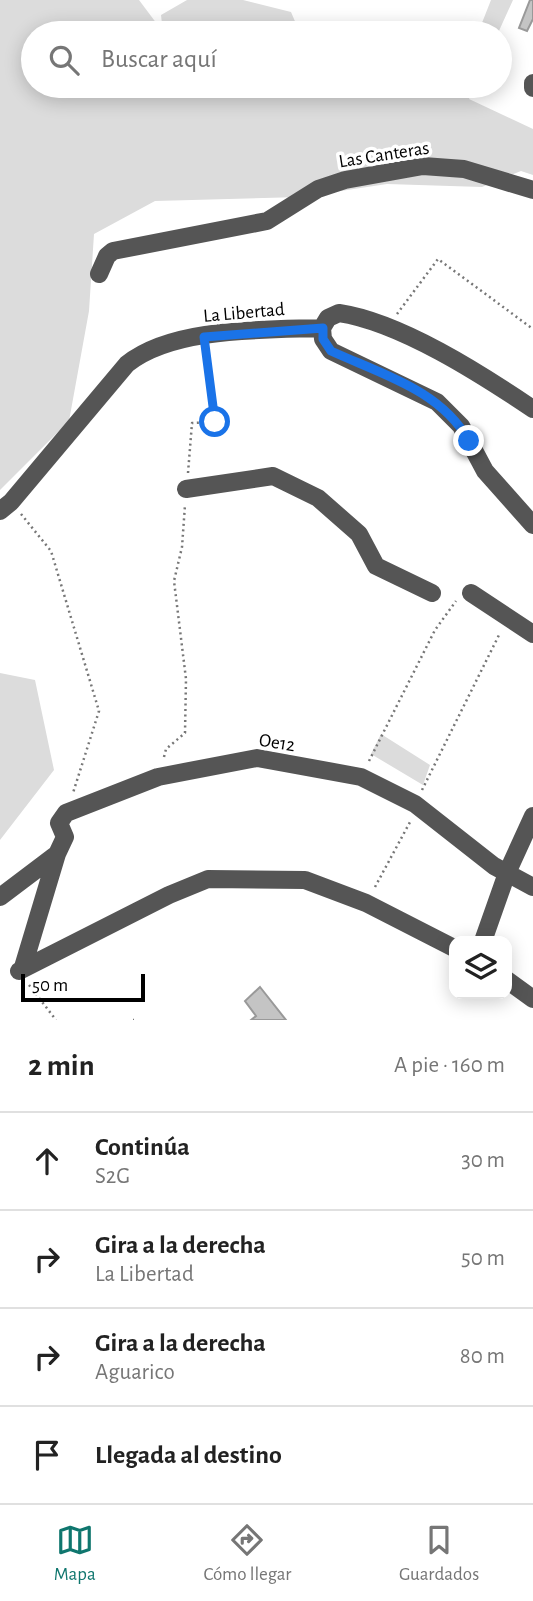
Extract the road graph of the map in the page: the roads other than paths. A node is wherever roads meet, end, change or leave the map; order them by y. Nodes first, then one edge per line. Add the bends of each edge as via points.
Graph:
1 (533, 190) edge
2 (99, 274) dead end
3 (323, 328) junction
4 (533, 409) edge
5 (186, 489) road end
6 (6, 507) edge
7 (533, 525) edge
8 (432, 593) dead end
9 (471, 593) road end
10 (533, 634) edge
11 (533, 816) edge
12 (57, 854) junction
13 (507, 873) junction
14 (533, 887) edge
15 (0, 897) edge
16 (485, 936) edge
17 (449, 945) edge
18 (512, 984) edge
19 (533, 999) edge

1 - 2 street, Las Canteras via 464,169 423,166 345,180 318,189 267,221 113,251
3 - 4 street, La Libertad via 328,318 339,313 387,328 482,375
3 - 6 street, La Libertad via 158,345 127,364
3 - 7 street via 323,339 331,351 437,401 461,426 485,471
5 - 8 street via 273,476 318,498 359,534 376,566
9 - 10 street
11 - 13 street
12 - 13 street, Oe12 via 65,836 59,823 66,813 158,777 257,758 361,777 415,804
12 - 15 street
12 - 17 street via 21,969 208,879 305,880 366,903
13 - 14 street, Oe12
13 - 16 street
18 - 19 street

